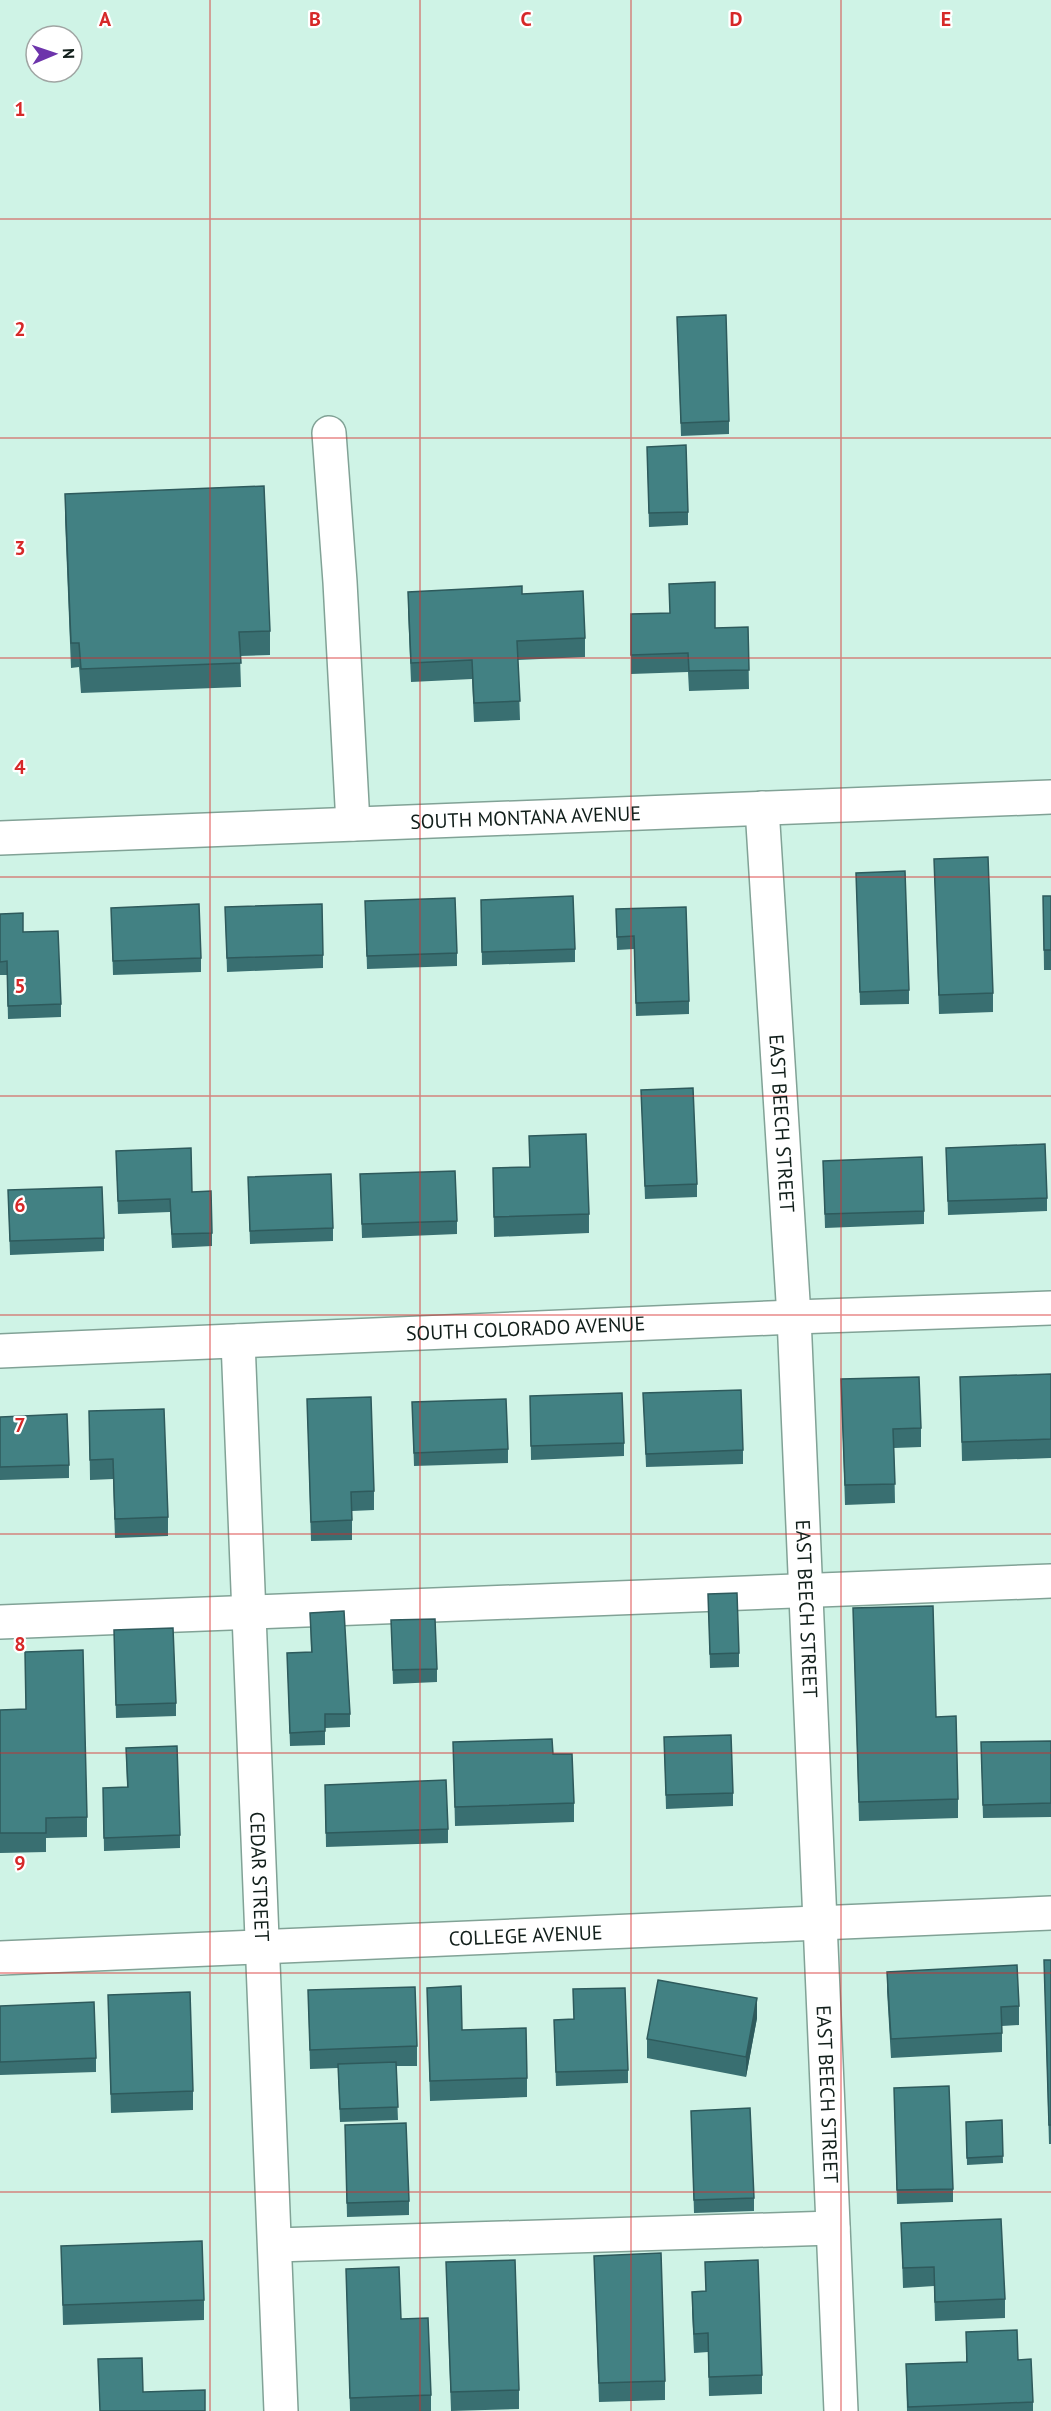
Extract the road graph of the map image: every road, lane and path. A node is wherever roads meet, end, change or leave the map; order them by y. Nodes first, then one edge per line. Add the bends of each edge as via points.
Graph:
1 (328, 433) dead end
2 (1051, 797) edge
3 (762, 808) junction
4 (353, 824) junction
5 (0, 838) edge
6 (1051, 1308) edge
7 (794, 1317) junction
8 (238, 1341) junction
9 (0, 1351) edge
10 (1051, 1581) edge
11 (805, 1591) junction
12 (250, 1613) junction
13 (0, 1622) edge
14 (1051, 1913) edge
15 (819, 1925) junction
16 (263, 1948) junction
17 (0, 1958) edge
18 (833, 2228) junction
19 (275, 2245) junction
20 (281, 2411) edge
21 (841, 2411) edge

1 - 4 street
2 - 3 street, SOUTH MONTANA AVENUE
3 - 4 street, SOUTH MONTANA AVENUE
3 - 7 street, EAST BEECH STREET
4 - 5 street, SOUTH MONTANA AVENUE
6 - 7 street, SOUTH COLORADO AVENUE
7 - 8 street, SOUTH COLORADO AVENUE
7 - 11 street, EAST BEECH STREET
8 - 9 street, SOUTH COLORADO AVENUE
8 - 12 street, CEDAR STREET
10 - 11 street
11 - 12 street
11 - 15 street, EAST BEECH STREET
12 - 13 street
12 - 16 street, CEDAR STREET
14 - 15 street, COLLEGE AVENUE
15 - 16 street, COLLEGE AVENUE
15 - 18 street, EAST BEECH STREET
16 - 17 street, COLLEGE AVENUE
16 - 19 street, CEDAR STREET
18 - 19 street
18 - 21 street, EAST BEECH STREET
19 - 20 street, CEDAR STREET

